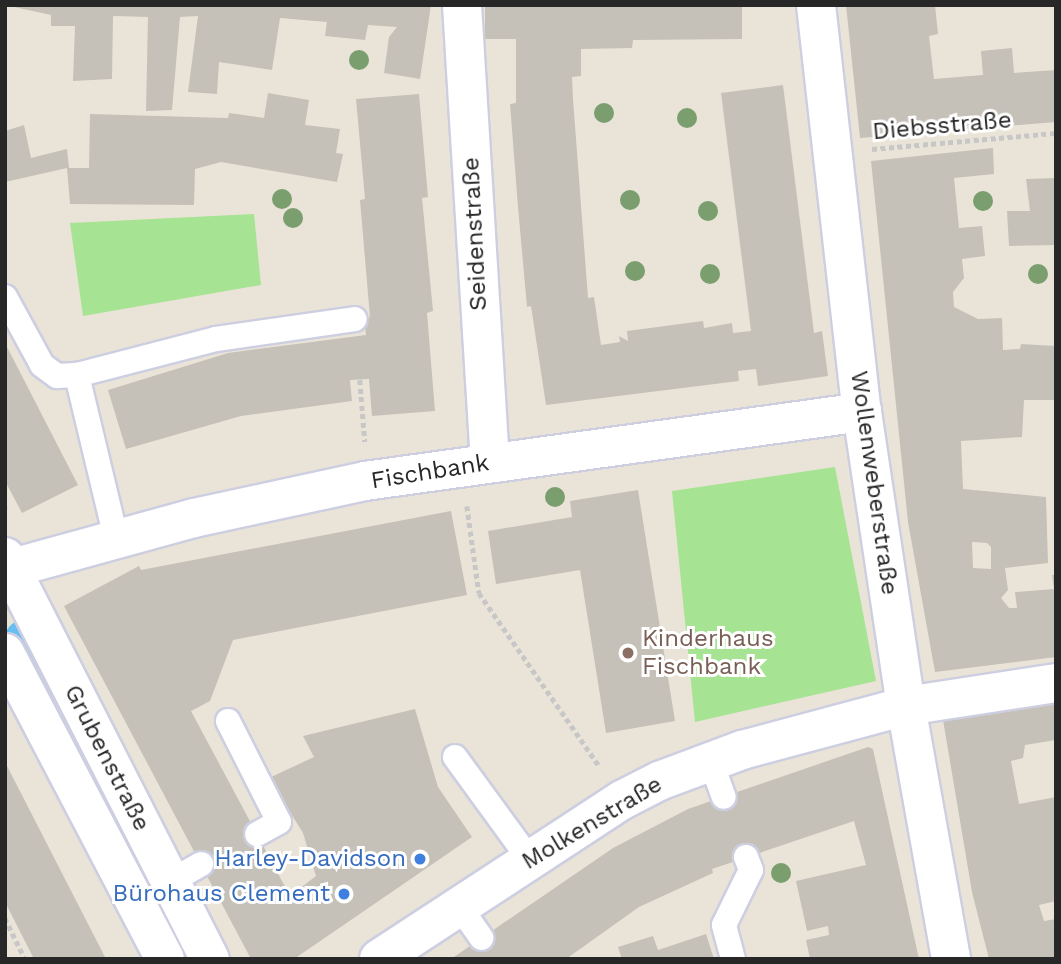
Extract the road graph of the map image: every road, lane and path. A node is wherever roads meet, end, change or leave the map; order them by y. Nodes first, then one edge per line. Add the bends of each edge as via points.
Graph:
1 (462, 5) edge
2 (816, 5) edge
3 (1056, 133) edge
4 (832, 153) junction
5 (5, 297) edge
6 (355, 319) dead end
7 (77, 375) junction
8 (360, 380) dead end
9 (862, 412) junction
10 (475, 465) junction
11 (370, 481) junction
12 (116, 538) junction
13 (7, 565) edge
14 (5, 653) edge
15 (1056, 683) edge
16 (906, 706) junction
17 (228, 721) dead end
18 (455, 757) dead end
19 (622, 800) junction
20 (257, 834) dead end
21 (746, 857) dead end
22 (530, 860) junction
23 (459, 906) junction
24 (5, 918) edge
25 (481, 938) dead end
26 (381, 958) edge
27 (26, 959) edge
28 (165, 959) edge
29 (210, 959) edge
30 (733, 959) edge
31 (951, 959) edge

1 - 10 street, Seidenstraße
2 - 4 street, Wollenweberstraße
3 - 4 path, Diebsstraße
4 - 9 street, Wollenweberstraße
5 - 7 lane via 42,365 57,376
6 - 7 lane via 216,339
7 - 12 lane
8 - 11 path
9 - 10 street, Fischbank
9 - 16 street, Wollenweberstraße
10 - 11 street, Fischbank
10 - 19 path via 479,593
11 - 12 street, Fischbank
12 - 13 street, Fischbank
13 - 29 street, Grubenstraße via 186,873
14 - 28 street, Grubenstraße
15 - 16 street, Molkenstraße
16 - 19 street, Molkenstraße via 718,779
16 - 31 street, Wollenweberstraße
17 - 20 lane via 279,822
18 - 22 lane
19 - 22 street, Molkenstraße
21 - 30 lane via 751,870 724,925
22 - 23 street, Molkenstraße
23 - 25 lane
23 - 26 street, Molkenstraße
24 - 27 path

